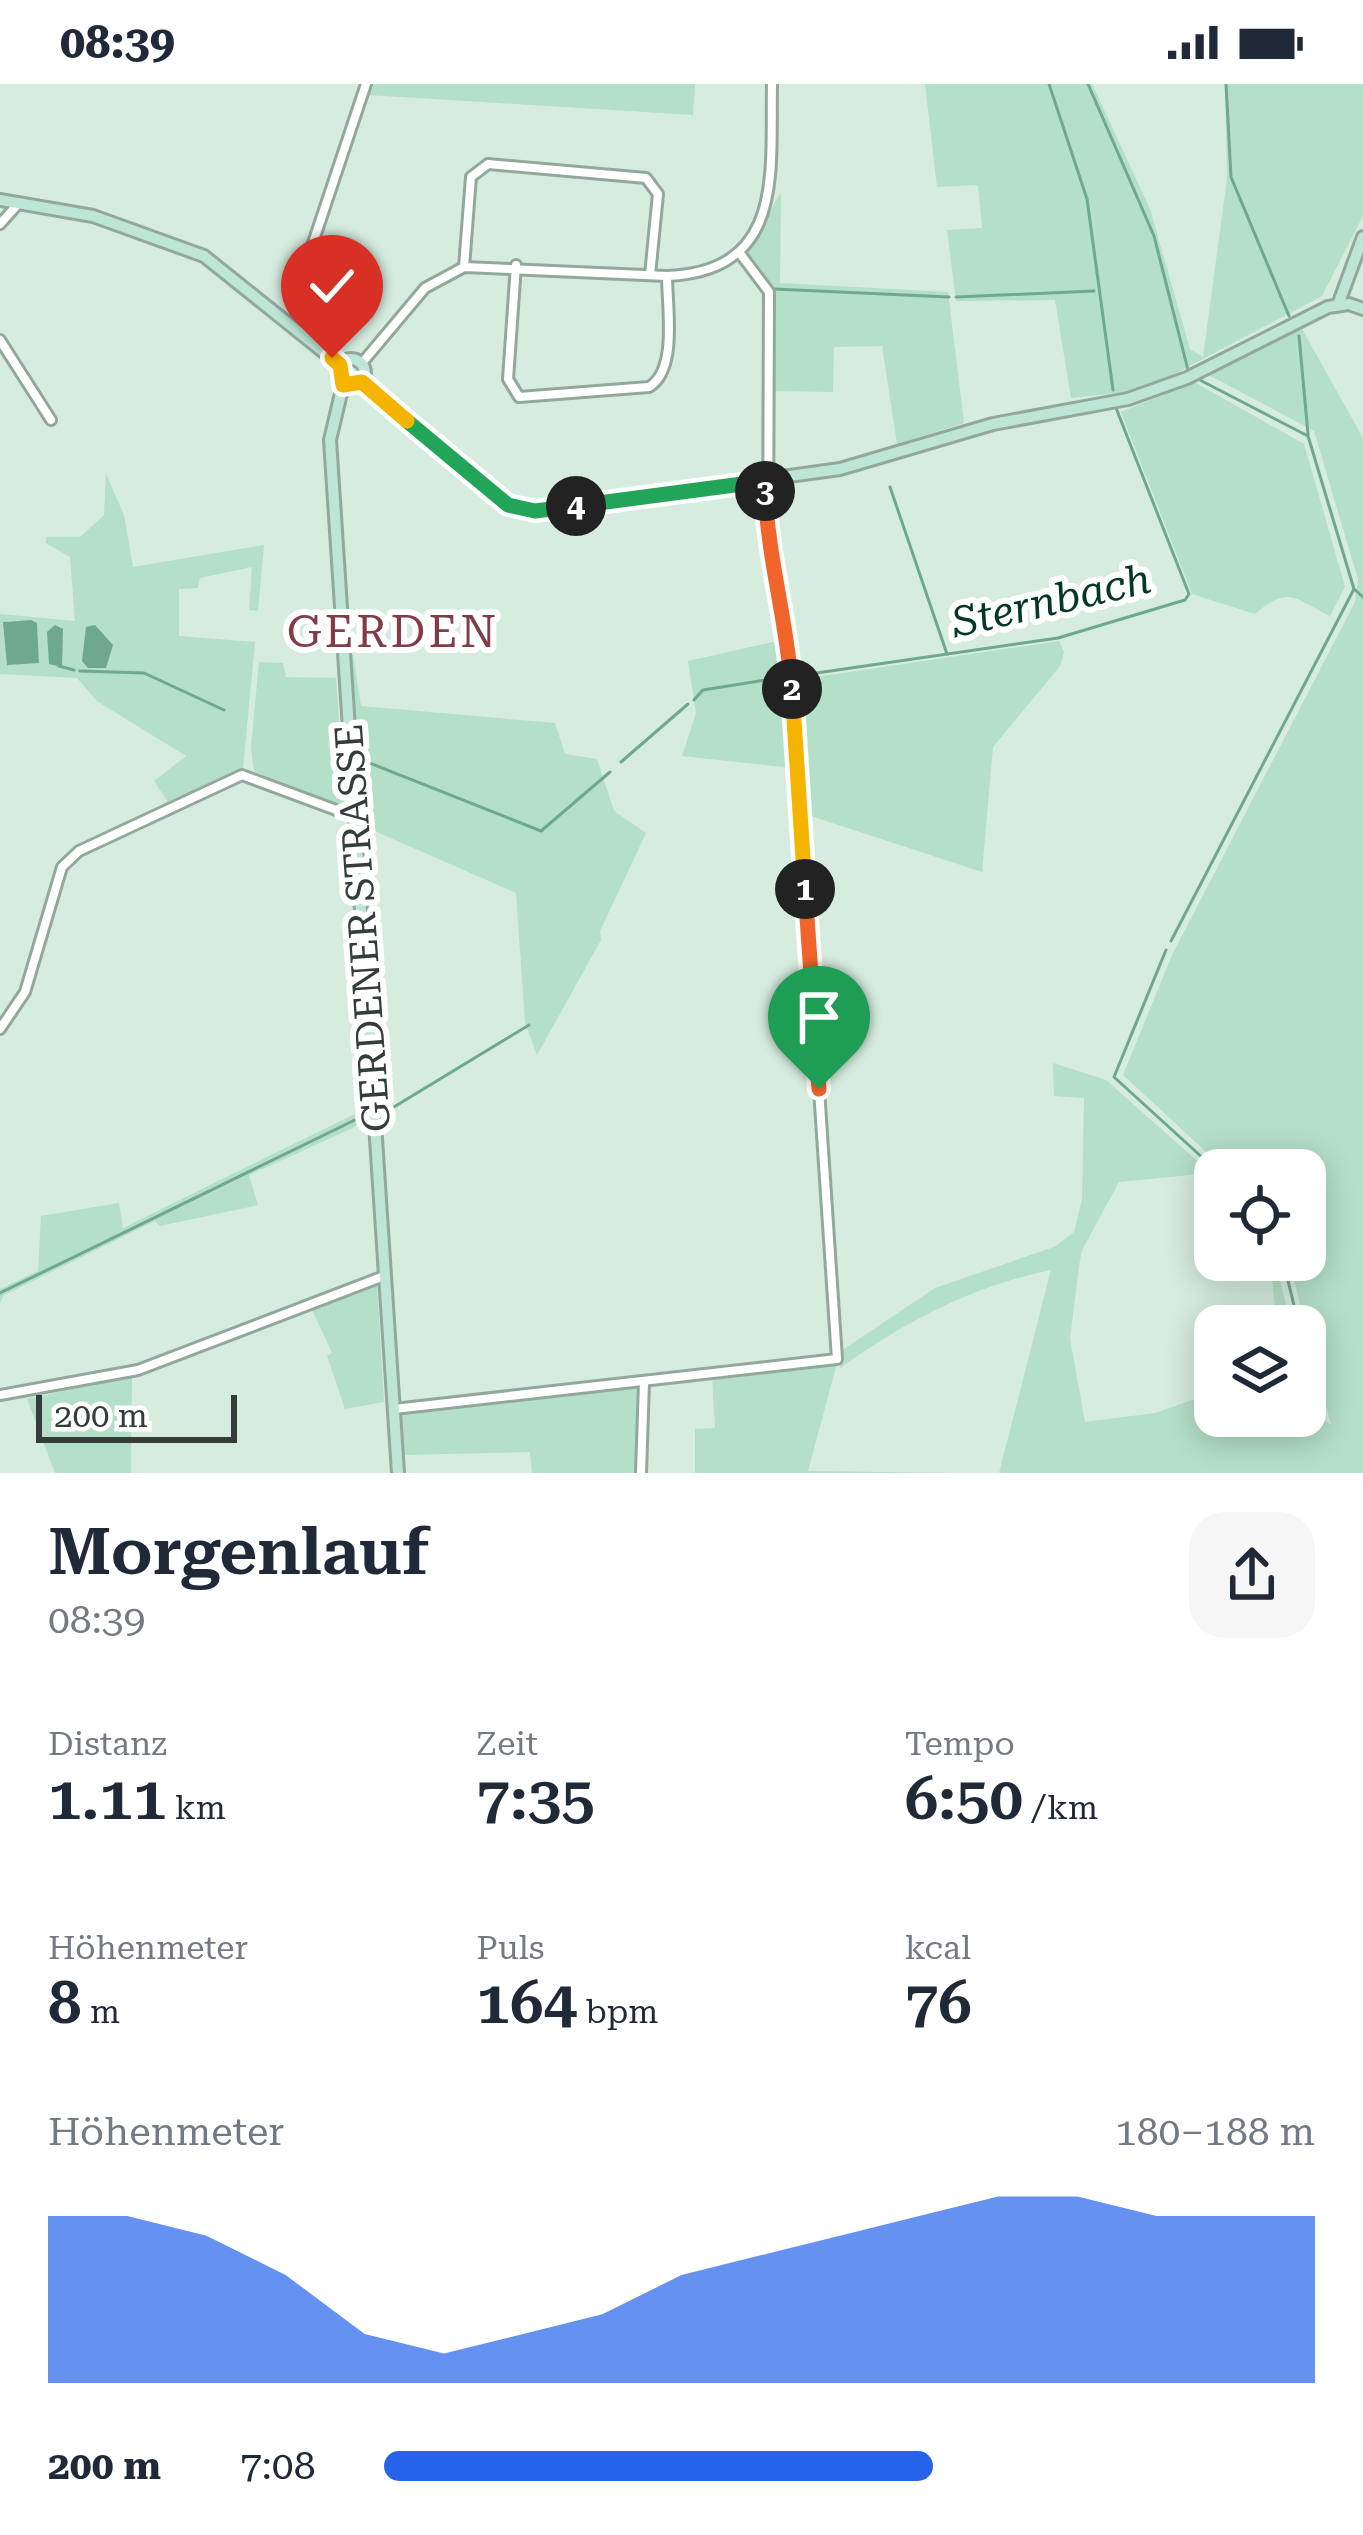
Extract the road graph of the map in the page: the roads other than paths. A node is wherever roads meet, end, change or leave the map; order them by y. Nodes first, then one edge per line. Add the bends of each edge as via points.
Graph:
1 (366, 84) edge
2 (772, 84) edge
3 (0, 200) edge
4 (19, 202) junction
5 (0, 224) edge
6 (1363, 237) edge
7 (312, 246) dead end
8 (740, 252) junction
9 (516, 266) junction
10 (464, 267) junction
11 (650, 275) junction
12 (667, 276) junction
13 (1338, 304) junction
14 (1363, 310) edge
15 (0, 340) edge
16 (362, 363) junction
17 (340, 365) junction
18 (362, 382) junction
19 (343, 385) junction
20 (51, 420) dead end
21 (765, 481) junction
22 (356, 817) junction
23 (0, 1029) edge
24 (384, 1276) junction
25 (644, 1382) junction
26 (0, 1395) edge
27 (393, 1409) junction
28 (398, 1473) edge
29 (641, 1473) edge

1 - 7 street
2 - 8 street via 768,200
3 - 4 main road
4 - 5 street
4 - 17 main road via 93,216 204,256
6 - 13 main road
8 - 12 street via 706,272
8 - 21 street via 770,292
9 - 10 street
9 - 11 street
9 - 12 street via 508,380 519,397 658,382 666,362
10 - 11 street via 471,177 488,164 646,178 658,194
10 - 16 street via 425,288
11 - 12 street
13 - 14 main road
13 - 21 main road via 1145,394
15 - 20 street
16 - 17 main road
16 - 18 main road
17 - 19 main road
18 - 19 main road
18 - 21 main road via 520,509
19 - 22 main road, GERDENER STRASSE via 330,440
21 - 25 street via 768,553 788,640 837,1359
22 - 23 street via 242,776 79,851 62,867 25,992
22 - 24 main road, GERDENER STRASSE
24 - 26 street via 103,1381
24 - 27 main road, GERDENER STRASSE
25 - 27 street
25 - 29 street
27 - 28 main road, GERDENER STRASSE

